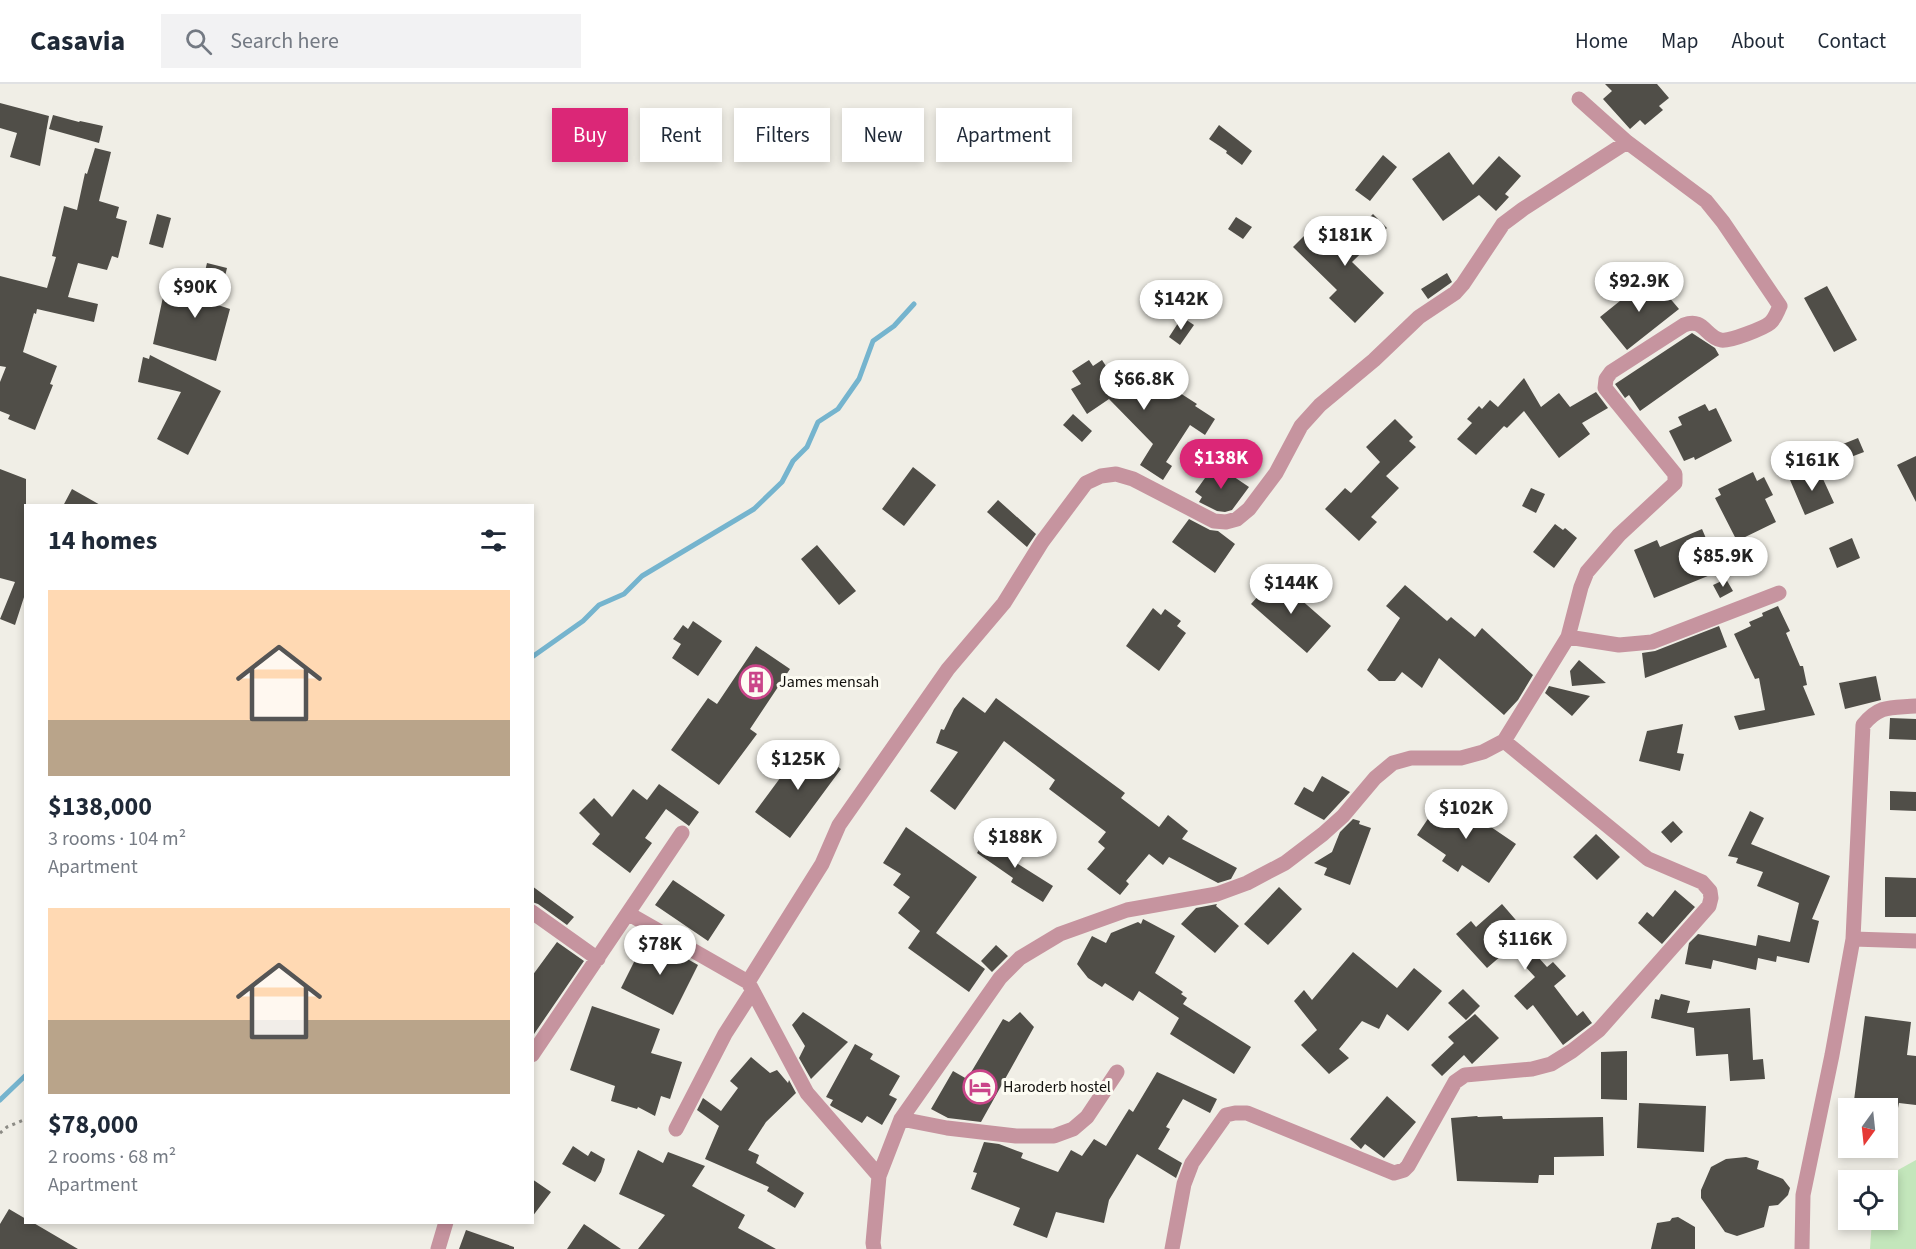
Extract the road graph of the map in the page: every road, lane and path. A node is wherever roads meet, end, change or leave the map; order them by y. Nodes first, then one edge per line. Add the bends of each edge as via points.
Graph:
1 (1579, 99) dead end
2 (1627, 142) junction
3 (1779, 593) dead end
4 (1568, 638) junction
5 (1916, 706) edge
6 (1504, 741) junction
7 (682, 833) dead end
8 (534, 913) edge
9 (628, 914) junction
10 (1853, 939) junction
11 (1916, 941) edge
12 (598, 959) junction
13 (750, 987) junction
14 (534, 1051) edge
15 (1117, 1072) dead end
16 (902, 1119) junction
17 (24, 1120) edge
18 (676, 1129) dead end
19 (0, 1133) edge
20 (879, 1176) junction
21 (445, 1224) edge
22 (438, 1249) edge
23 (874, 1249) edge
24 (1172, 1249) edge
25 (1802, 1249) edge

1 - 2 street
2 - 4 street via 1706,201 1780,306 1770,323 1730,340 1718,340 1692,322 1611,372 1605,388 1675,474 1675,483 1619,535 1587,572
2 - 13 street via 1503,224 1455,293 1419,317 1301,426 1276,473 1237,519 1214,521 1116,474 1086,483 1042,542 1004,603 948,669 839,825 822,864
3 - 4 street via 1652,642 1619,645
4 - 6 street
5 - 10 street via 1881,709 1863,725
6 - 16 street via 1461,758 1411,758 1393,763 1323,834 1285,863 1247,883 1216,894 1127,910 1060,934 1020,958 1000,978
6 - 24 street via 1648,859 1702,882 1710,891 1709,906 1599,1030 1572,1051 1551,1064 1532,1069 1460,1077 1404,1170 1394,1173 1247,1113 1226,1115 1192,1163 1179,1205
7 - 9 street
8 - 12 street
9 - 12 street
9 - 13 street
10 - 11 street
10 - 25 street via 1803,1195
12 - 14 street
13 - 18 street
13 - 20 street via 807,1093
15 - 16 street via 1087,1117 1073,1129 1054,1136 1016,1136
16 - 20 street
17 - 19 path
20 - 23 street
21 - 22 street

